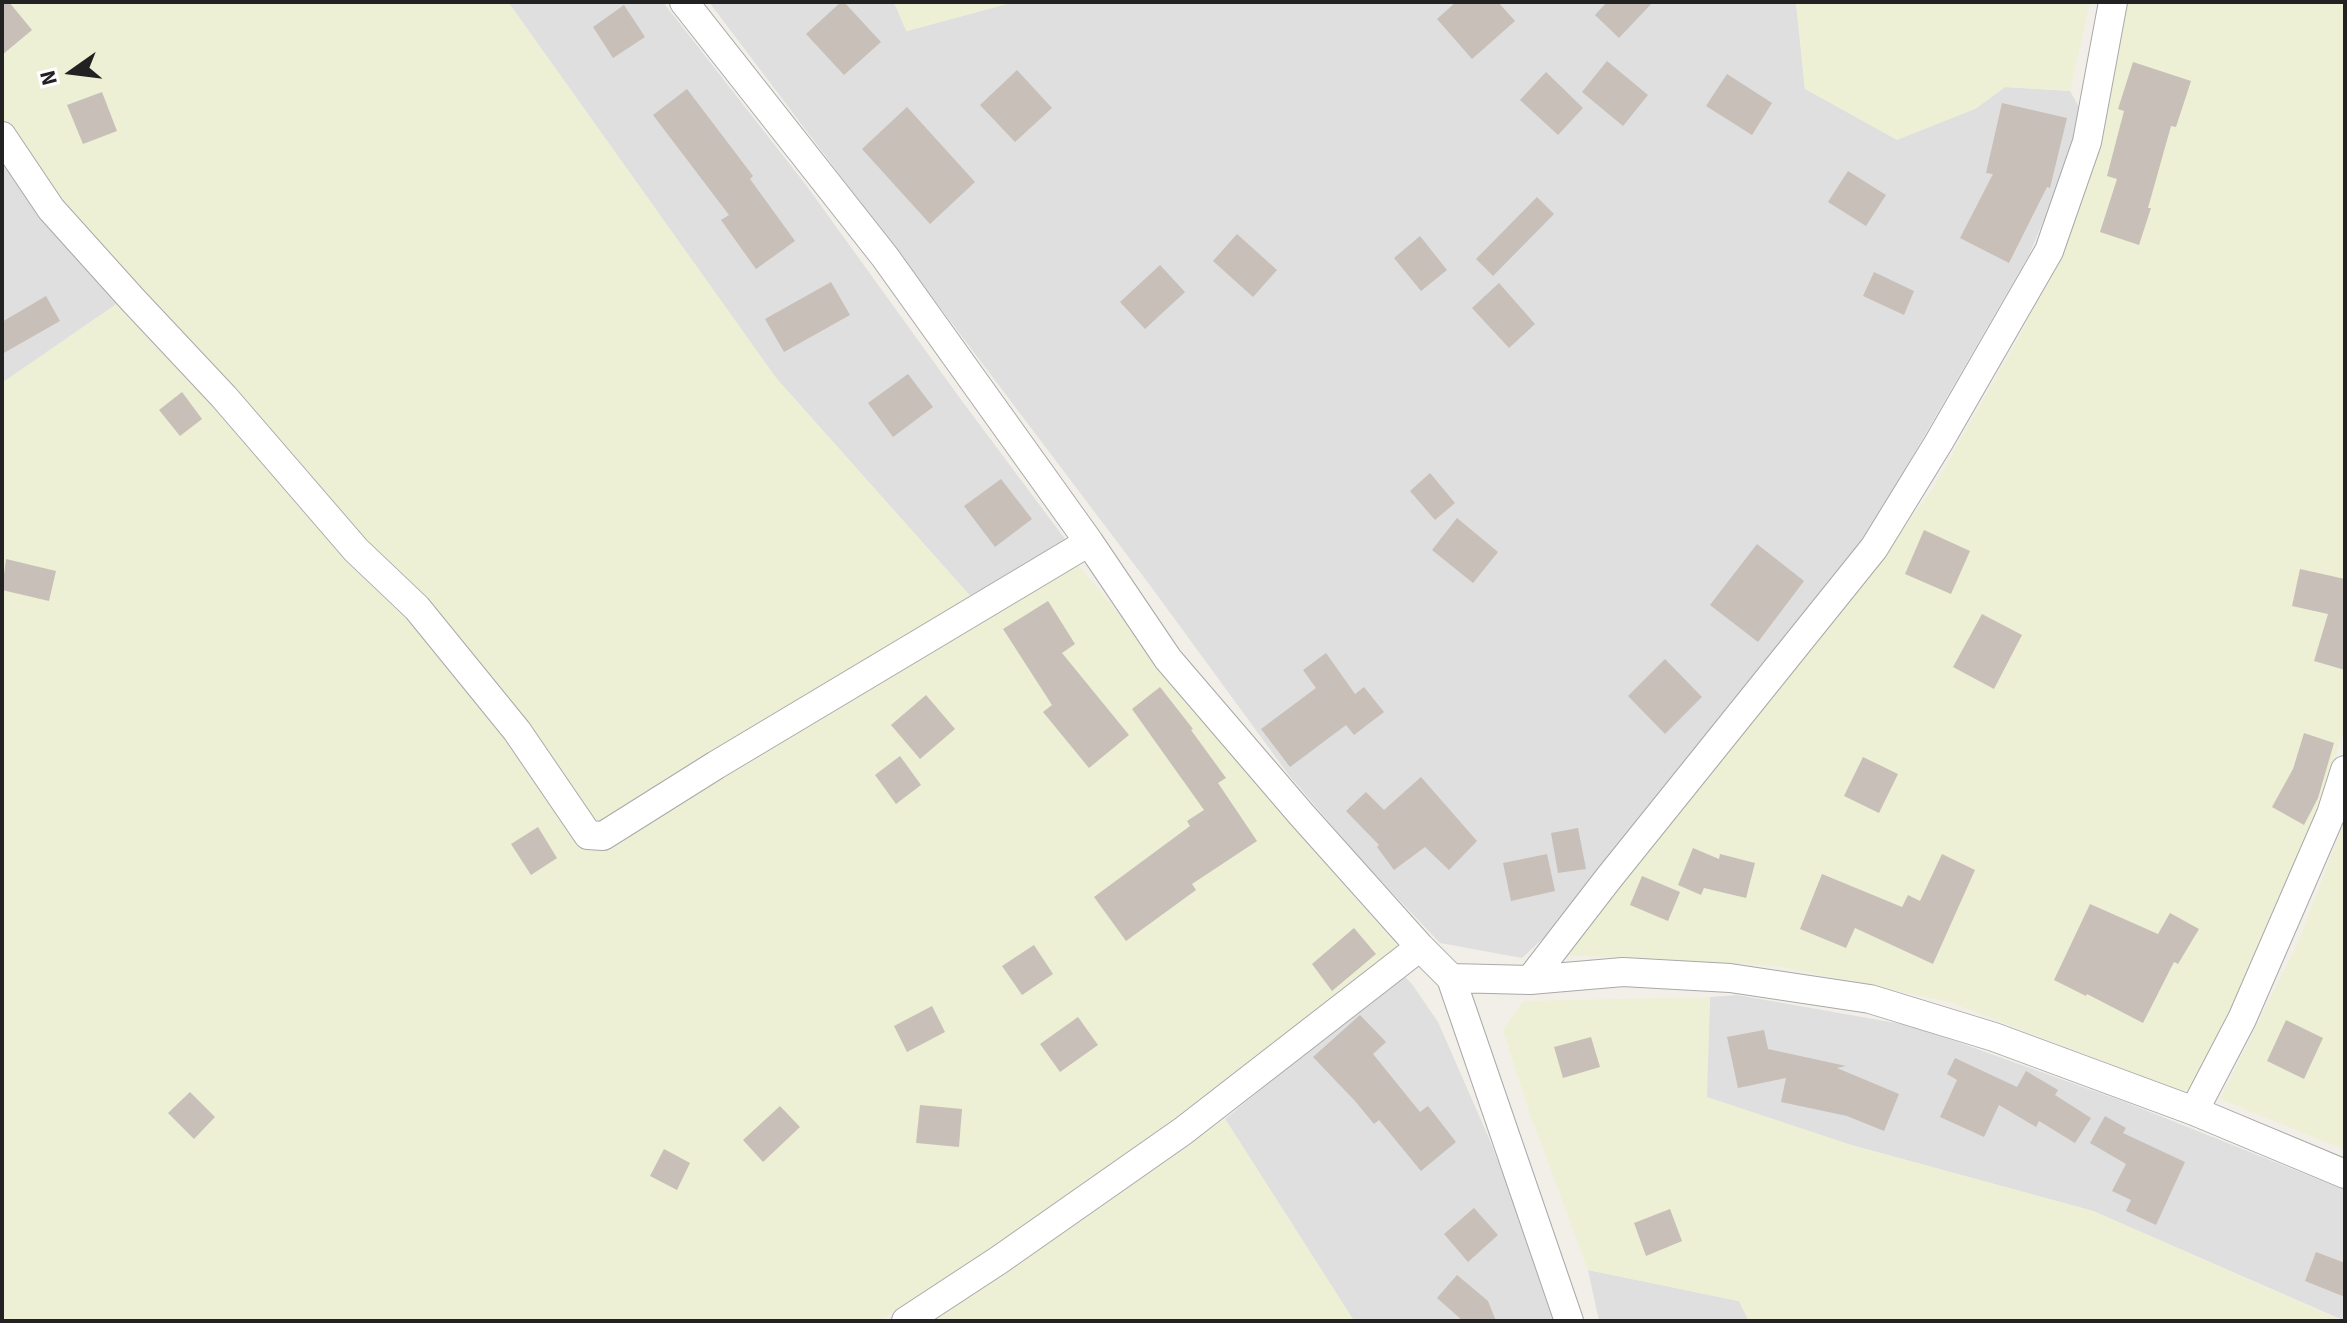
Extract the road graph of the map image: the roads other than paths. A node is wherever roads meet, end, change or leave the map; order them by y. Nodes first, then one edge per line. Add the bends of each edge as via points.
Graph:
1 (684, 2) edge
2 (2113, 2) edge
3 (2, 136) edge
4 (1089, 542) junction
5 (2345, 770) edge
6 (1420, 947) junction
7 (1451, 978) junction
8 (1530, 980) junction
9 (2194, 1111) junction
10 (2345, 1174) edge
11 (906, 1321) edge
12 (1569, 1321) edge

1 - 4 street via 885,257
2 - 8 street via 2087,142 2049,251 1939,442 1874,548
3 - 4 street via 51,209 356,550 417,608 517,731 588,835 603,836
4 - 6 street via 1168,659
5 - 9 street via 2242,1019
6 - 7 street
6 - 11 street via 1183,1131
7 - 8 street
7 - 12 street
8 - 9 street via 1623,972 1730,978 1870,999 1994,1037
9 - 10 street

